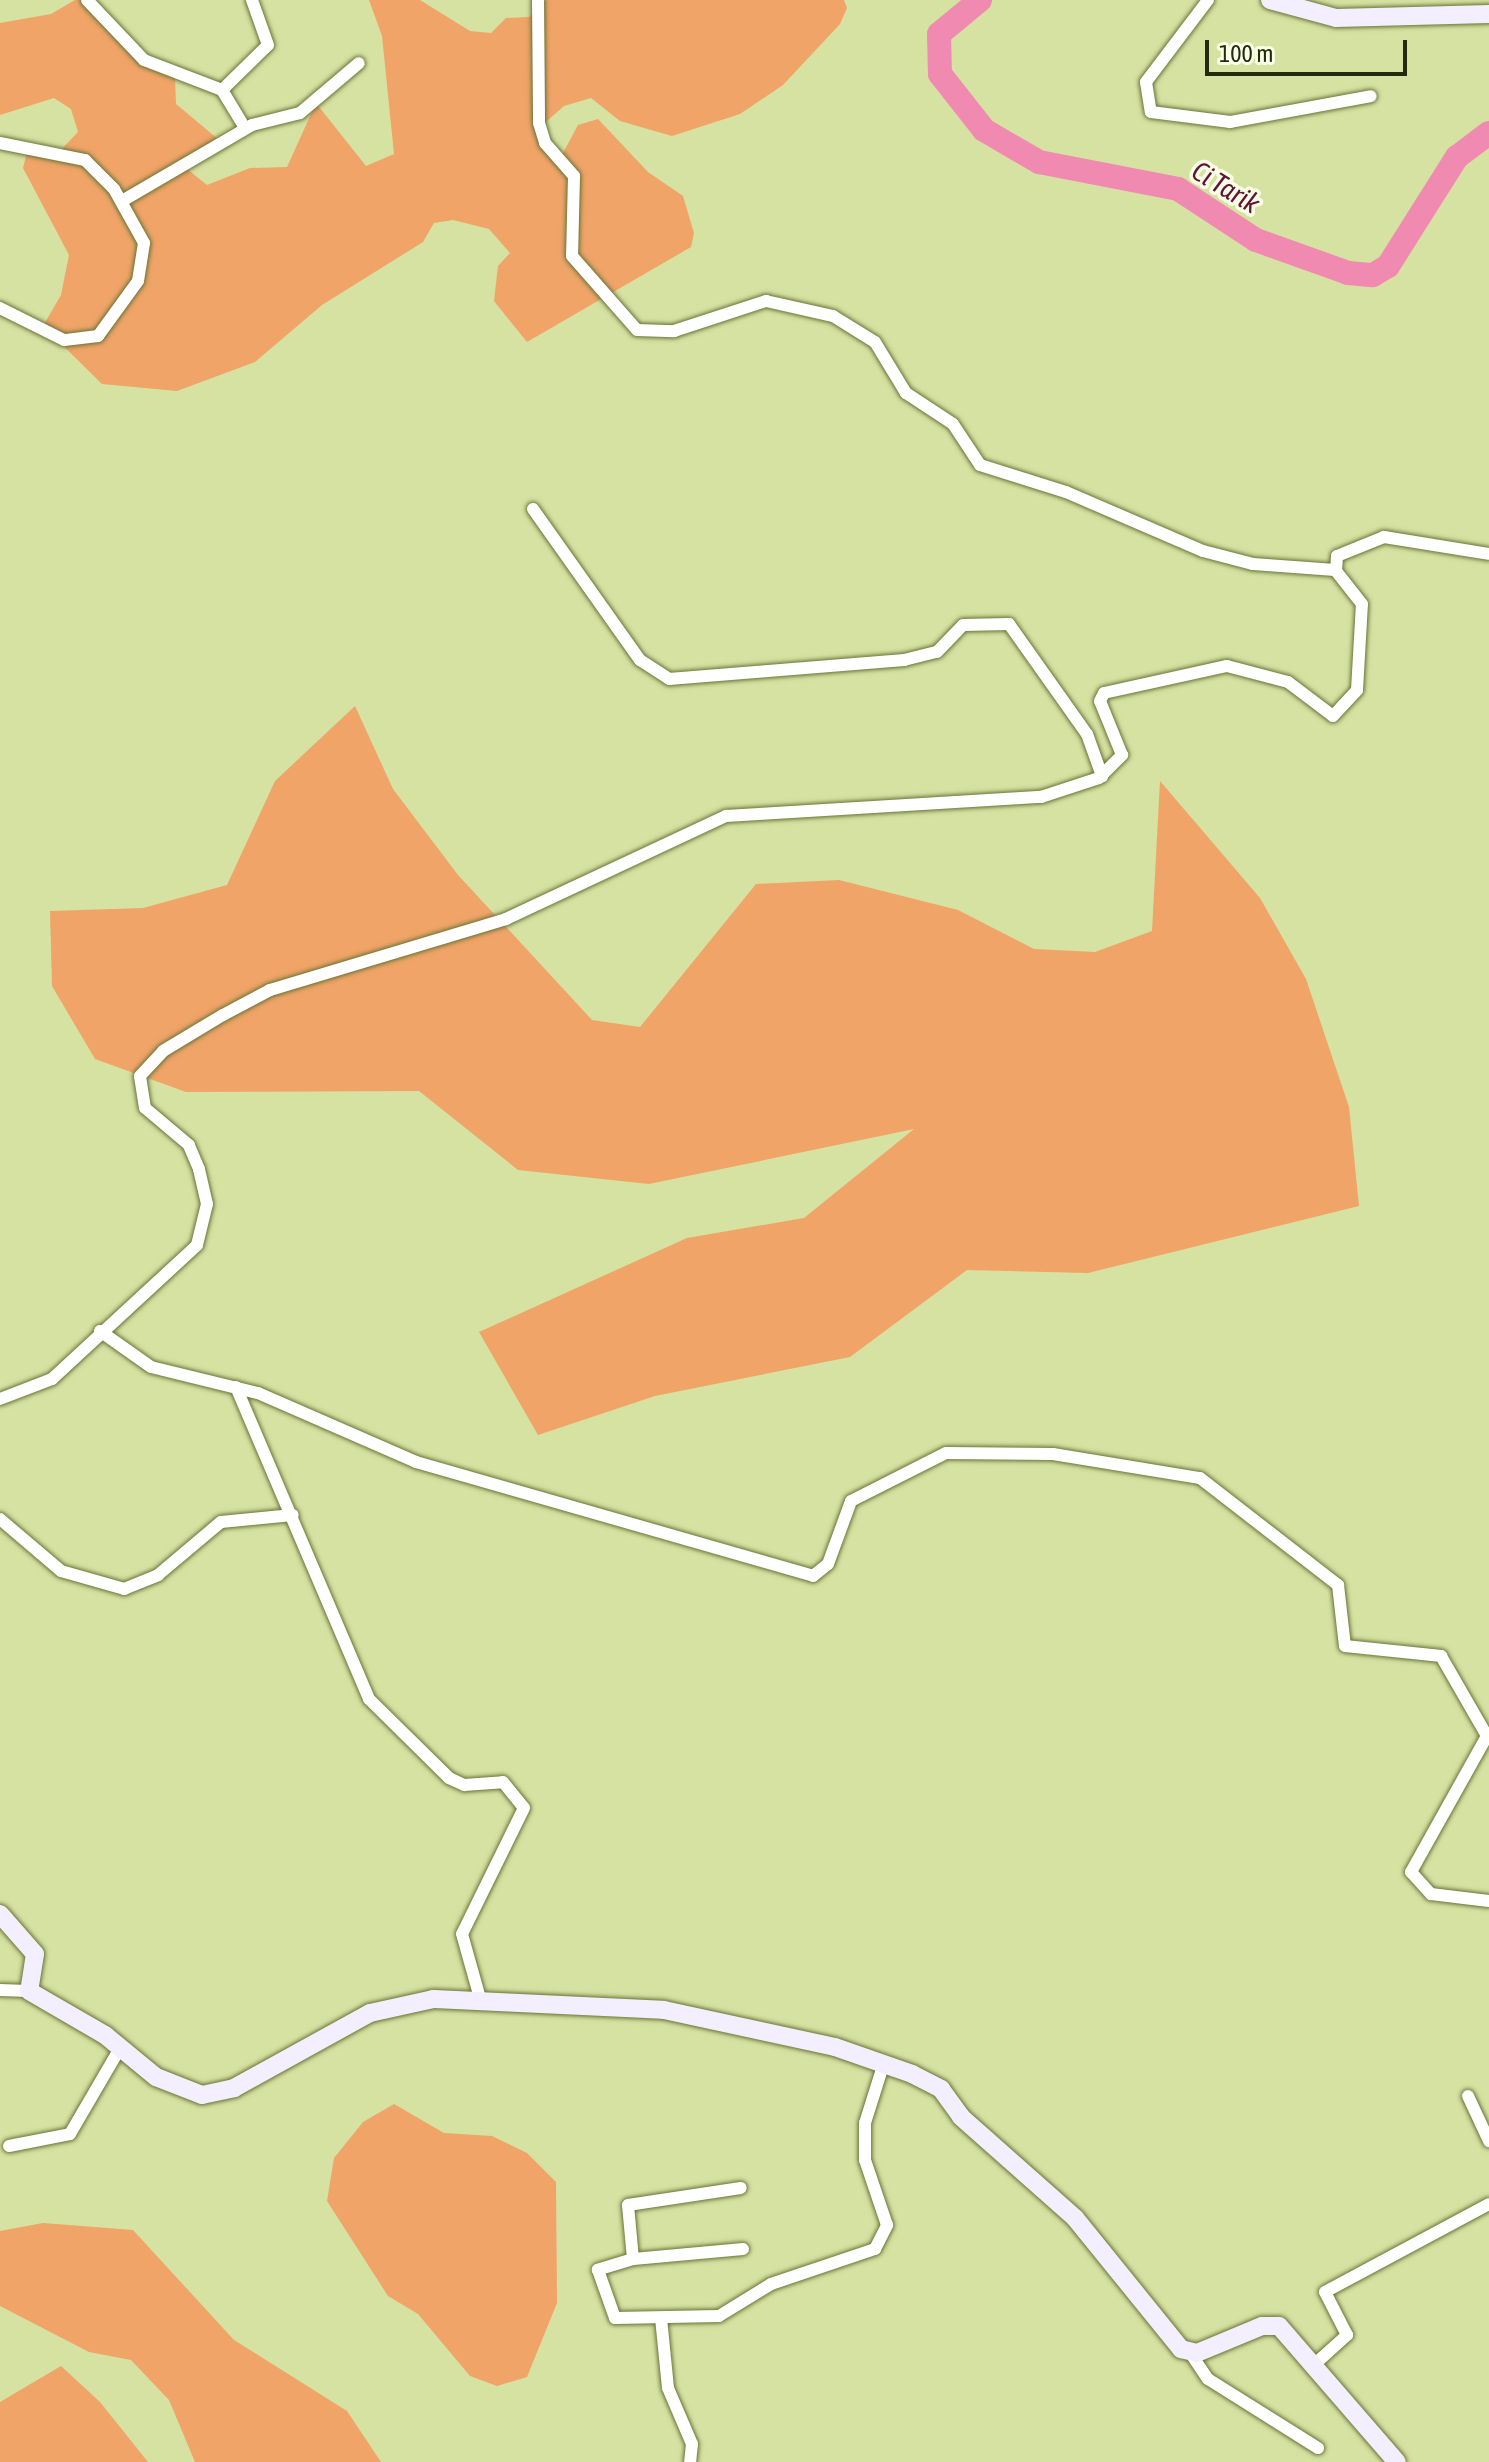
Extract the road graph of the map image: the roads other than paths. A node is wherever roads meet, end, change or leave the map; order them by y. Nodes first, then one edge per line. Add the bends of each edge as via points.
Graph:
1 (87, 0) edge
2 (252, 0) edge
3 (538, 0) edge
4 (1208, 0) edge
5 (1270, 0) edge
6 (1489, 14) edge
7 (359, 63) dead end
8 (222, 90) junction
9 (1371, 96) dead end
10 (245, 128) junction
11 (0, 143) edge
12 (122, 201) junction
13 (0, 308) edge
14 (533, 509) dead end
15 (1489, 554) edge
16 (1335, 570) junction
17 (1102, 776) junction
18 (100, 1331) junction
19 (236, 1387) junction
20 (0, 1399) edge
21 (293, 1515) junction
22 (0, 1519) edge
23 (1489, 1901) edge
24 (0, 1914) edge
25 (0, 1990) edge
26 (29, 1991) junction
27 (480, 1998) junction
28 (120, 2048) junction
29 (883, 2066) junction
30 (1468, 2096) dead end
31 (1489, 2141) edge
32 (9, 2146) dead end
33 (741, 2188) dead end
34 (1489, 2204) edge
35 (743, 2249) dead end
36 (633, 2259) junction
37 (661, 2318) junction
38 (1191, 2354) junction
39 (1316, 2363) junction
40 (1318, 2448) dead end
41 (690, 2462) edge
42 (1397, 2462) edge

1 - 8 street via 144,60
2 - 8 street via 268,45
3 - 16 street via 539,123 545,143 574,176 572,256 637,330 674,331 766,301 833,316 875,342 906,393 953,424 980,465 1066,492 1203,551 1253,564
4 - 9 street via 1146,82 1151,112 1230,122
5 - 6 street via 1336,18
7 - 10 street via 300,113
8 - 10 street
10 - 12 street
11 - 12 street via 85,160
12 - 13 street via 144,243 144,261 98,336 64,340
14 - 17 street via 640,660 669,679 915,659 937,652 963,625 1009,624 1087,734
15 - 16 street via 1384,537 1341,553
16 - 17 street via 1362,604 1357,690 1344,710 1329,716 1288,682 1227,666 1104,693 1100,701 1122,749 1116,767
17 - 18 street via 1041,797 726,816 506,919 314,975 223,1015 163,1051 146,1067 139,1089 154,1119 189,1145 207,1204 204,1231 189,1253
18 - 19 street via 151,1367
18 - 20 street via 52,1379
19 - 21 street
19 - 23 street via 416,1462 813,1576 828,1564 851,1501 946,1453 1053,1454 1200,1478 1338,1585 1345,1646 1438,1652 1486,1725 1486,1742 1413,1865 1425,1891
21 - 22 street via 221,1522 150,1581 124,1589 61,1571
21 - 27 street via 375,1707 449,1778 464,1785 503,1782 524,1808 462,1934
24 - 26 street via 35,1954
25 - 26 street
26 - 28 street
27 - 28 street via 395,2004 213,2095 170,2084
27 - 29 street via 664,2010 821,2044
28 - 32 street via 70,2134
29 - 37 street via 864,2151 887,2225 882,2243 771,2284 719,2316
29 - 38 street via 941,2089 961,2117 1075,2218
30 - 31 street
33 - 36 street via 628,2205
34 - 39 street via 1325,2292 1347,2335
35 - 36 street
36 - 37 street via 598,2270 615,2318
37 - 41 street via 668,2388 692,2444
38 - 39 street via 1271,2325
38 - 40 street via 1208,2379
39 - 42 street

